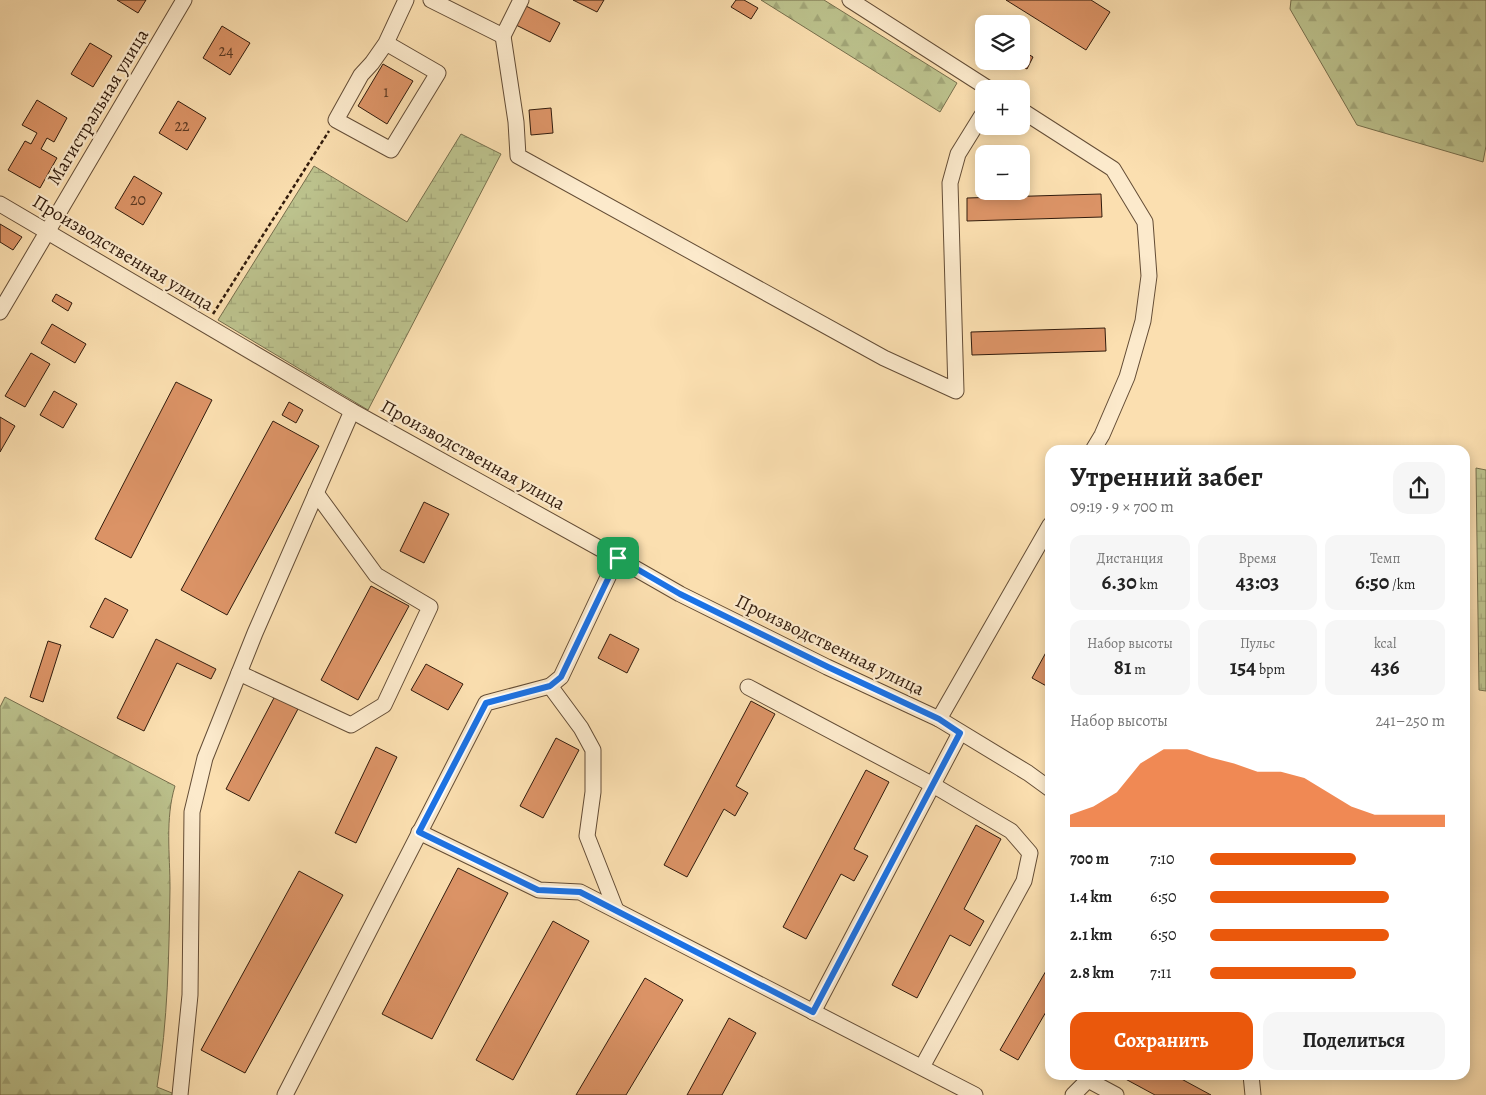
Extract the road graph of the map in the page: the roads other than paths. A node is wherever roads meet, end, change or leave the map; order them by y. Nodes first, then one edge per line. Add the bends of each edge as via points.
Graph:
1 (184, 0) edge
2 (406, 0) edge
3 (431, 0) edge
4 (521, 0) edge
5 (850, 0) edge
6 (503, 36) junction
7 (386, 44) junction
8 (975, 80) edge
9 (1030, 116) edge
10 (975, 127) edge
11 (0, 204) edge
12 (47, 232) junction
13 (0, 312) edge
14 (352, 411) junction
15 (1096, 445) edge
16 (316, 493) junction
17 (1045, 534) edge
18 (618, 558) junction
19 (239, 673) junction
20 (550, 686) junction
21 (748, 687) dead end
22 (939, 719) junction
23 (960, 733) junction
24 (932, 785) junction
25 (1045, 785) edge
26 (419, 832) junction
27 (616, 910) junction
28 (813, 1012) junction
29 (922, 1068) junction
30 (1252, 1080) edge
31 (180, 1095) edge
32 (285, 1095) edge
33 (975, 1095) edge
34 (1073, 1095) edge
35 (1116, 1095) edge
36 (1253, 1095) edge

1 - 12 street, Магистральная улица
2 - 7 street
3 - 6 street
4 - 6 street
5 - 8 street
6 - 10 street via 518,156 884,358 956,390 950,183 958,154
7 - 7 street via 361,75 336,120 391,150 438,72
9 - 15 street via 1113,169 1146,222 1149,276 1143,321 1127,377
11 - 12 street, Производственная улица
12 - 13 street, Магистральная улица
12 - 14 street, Производственная улица
14 - 16 street
14 - 18 street, Производственная улица
16 - 19 street
16 - 19 street via 376,575 430,607 384,705 351,725
17 - 22 street
18 - 20 street via 561,677
18 - 22 street, Производственная улица via 680,594
19 - 31 street via 205,758 192,812 190,995
20 - 26 street via 486,703
20 - 27 street via 593,750 587,836
21 - 24 street
22 - 23 street, Производственная улица
23 - 24 street
23 - 25 street, Производственная улица
24 - 28 street
24 - 29 street via 1011,831 1030,853 1024,881
26 - 27 street via 538,890 580,892
26 - 32 street
27 - 28 street
28 - 29 street
29 - 33 street
30 - 36 street
34 - 35 street via 1088,1080

